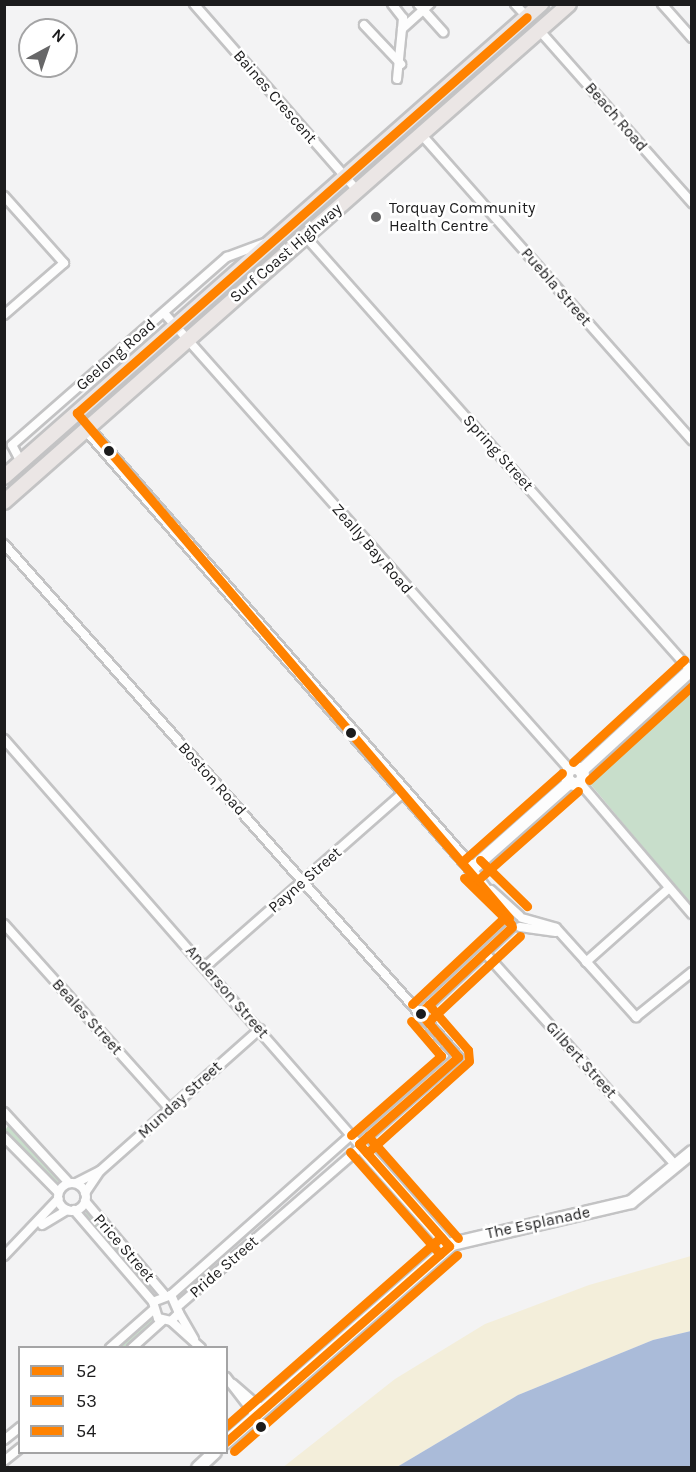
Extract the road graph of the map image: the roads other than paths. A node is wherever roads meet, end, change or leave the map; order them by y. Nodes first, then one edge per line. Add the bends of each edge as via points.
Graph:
1 (194, 4) edge
2 (392, 4) edge
3 (515, 4) edge
4 (542, 4) edge
5 (569, 4) edge
6 (662, 4) edge
7 (424, 6) edge
8 (527, 17) junction
9 (364, 25) dead end
10 (402, 29) junction
11 (540, 31) junction
12 (443, 32) dead end
13 (692, 38) edge
14 (401, 64) junction
15 (397, 79) dead end
16 (421, 134) junction
17 (346, 178) junction
18 (692, 187) edge
19 (357, 190) junction
20 (684, 194) junction
21 (4, 196) edge
22 (692, 203) edge
23 (305, 236) junction
24 (278, 237) junction
25 (164, 313) junction
26 (4, 315) edge
27 (176, 326) junction
28 (188, 340) junction
29 (67, 396) junction
30 (77, 413) junction
31 (87, 429) junction
32 (692, 440) edge
33 (21, 462) junction
34 (4, 477) edge
35 (4, 502) edge
36 (4, 544) edge
37 (691, 670) edge
38 (4, 739) edge
39 (575, 777) junction
40 (404, 792) junction
41 (472, 869) junction
42 (303, 881) junction
43 (488, 888) junction
44 (669, 888) junction
45 (692, 914) edge
46 (518, 922) junction
47 (4, 924) edge
48 (486, 954) junction
49 (586, 962) junction
50 (205, 967) junction
51 (692, 972) edge
52 (420, 1013) junction
53 (260, 1029) junction
54 (170, 1109) junction
55 (6, 1116) edge
56 (351, 1135) junction
57 (4, 1137) edge
58 (360, 1146) junction
59 (692, 1152) edge
60 (676, 1166) junction
61 (314, 1167) junction
62 (100, 1171) junction
63 (325, 1178) junction
64 (73, 1183) junction
65 (58, 1196) junction
66 (85, 1197) junction
67 (71, 1210) junction
68 (258, 1216) junction
69 (36, 1228) junction
70 (269, 1229) junction
71 (449, 1246) junction
72 (4, 1256) edge
73 (167, 1295) junction
74 (153, 1306) junction
75 (179, 1309) junction
76 (167, 1321) junction
77 (194, 1339) junction
78 (111, 1346) edge
79 (133, 1346) edge
80 (200, 1346) edge
81 (229, 1380) edge
82 (259, 1413) junction
83 (18, 1429) edge
84 (228, 1440) edge
85 (4, 1441) edge
86 (17, 1450) edge
87 (213, 1454) edge
88 (4, 1461) edge
89 (198, 1467) edge

1 - 17 street, Baines Crescent
2 - 10 street via 403,18
3 - 8 street
4 - 8 main road, Surf Coast Highway
5 - 11 main road, Surf Coast Highway
6 - 13 street
7 - 10 street
7 - 12 street
8 - 11 main road
8 - 17 main road, Surf Coast Highway
9 - 14 street
10 - 14 street
11 - 16 main road, Surf Coast Highway
11 - 20 street, Beach Road
14 - 15 street
16 - 19 main road, Surf Coast Highway
16 - 32 street, Puebla Street
17 - 19 street, Baines Crescent
17 - 24 main road, Surf Coast Highway
18 - 20 street
19 - 23 main road, Surf Coast Highway
20 - 22 street, Beach Road
21 - 26 street via 64,262
23 - 28 main road, Surf Coast Highway
23 - 37 street, Spring Street
24 - 25 street, Geelong Road via 227,257
24 - 27 main road, Surf Coast Highway
25 - 27 street, Geelong Road
25 - 29 street, Geelong Road
27 - 28 street, Zeally Bay Road
27 - 30 main road, Surf Coast Highway
28 - 31 main road, Surf Coast Highway
28 - 39 street, Zeally Bay Road
29 - 30 street, Geelong Road
29 - 33 street, Geelong Road via 12,445
30 - 31 main road
30 - 33 main road, Surf Coast Highway
31 - 35 main road, Surf Coast Highway
31 - 40 street
33 - 34 main road, Surf Coast Highway
36 - 42 street, Boston Road
37 - 39 street
38 - 50 street, Anderson Street
39 - 41 street
39 - 44 street, Zeally Bay Road
40 - 41 street
40 - 42 street, Payne Street
41 - 43 street
42 - 50 street, Payne Street
42 - 52 street, Boston Road
43 - 46 street
43 - 46 street via 509,918
44 - 45 street, Zeally Bay Road
44 - 49 street
46 - 48 street
46 - 49 street via 548,929 568,942
47 - 54 street, Beales Street
48 - 52 street
48 - 60 street, Gilbert Street
49 - 51 street via 636,1017
50 - 53 street, Anderson Street
52 - 58 street, Boston Road via 458,1058
53 - 54 street, Munday Street
53 - 56 street, Anderson Street
54 - 62 street, Munday Street
55 - 64 street, Price Street
56 - 58 street, Anderson Street
56 - 61 street, Pride Street
57 - 65 street, Price Street
58 - 63 street, Pride Street
58 - 71 street, Anderson Street
59 - 60 street, The Esplanade
60 - 71 street, The Esplanade via 626,1204
61 - 63 street
61 - 68 street, Pride Street
62 - 64 street, Munday Street
62 - 66 street, Munday Street
63 - 70 street, Pride Street
64 - 65 street
64 - 66 street, Price Street
65 - 67 street, Price Street
65 - 69 street
66 - 67 street, Price Street
66 - 73 street, Price Street
67 - 69 street
67 - 74 street, Price Street
68 - 70 street, Pride Street
68 - 73 street, Pride Street
69 - 72 street
70 - 75 street, Pride Street
71 - 82 street, The Esplanade
73 - 74 street, Price Street
73 - 75 street, Price Street
74 - 76 street, Price Street
74 - 78 street
75 - 76 street
75 - 77 street, Price Street
76 - 77 street, Price Street
76 - 79 street
77 - 80 street, Price Street
81 - 82 street
82 - 84 street, The Esplanade
83 - 85 street
85 - 86 street
86 - 88 street
87 - 89 street

